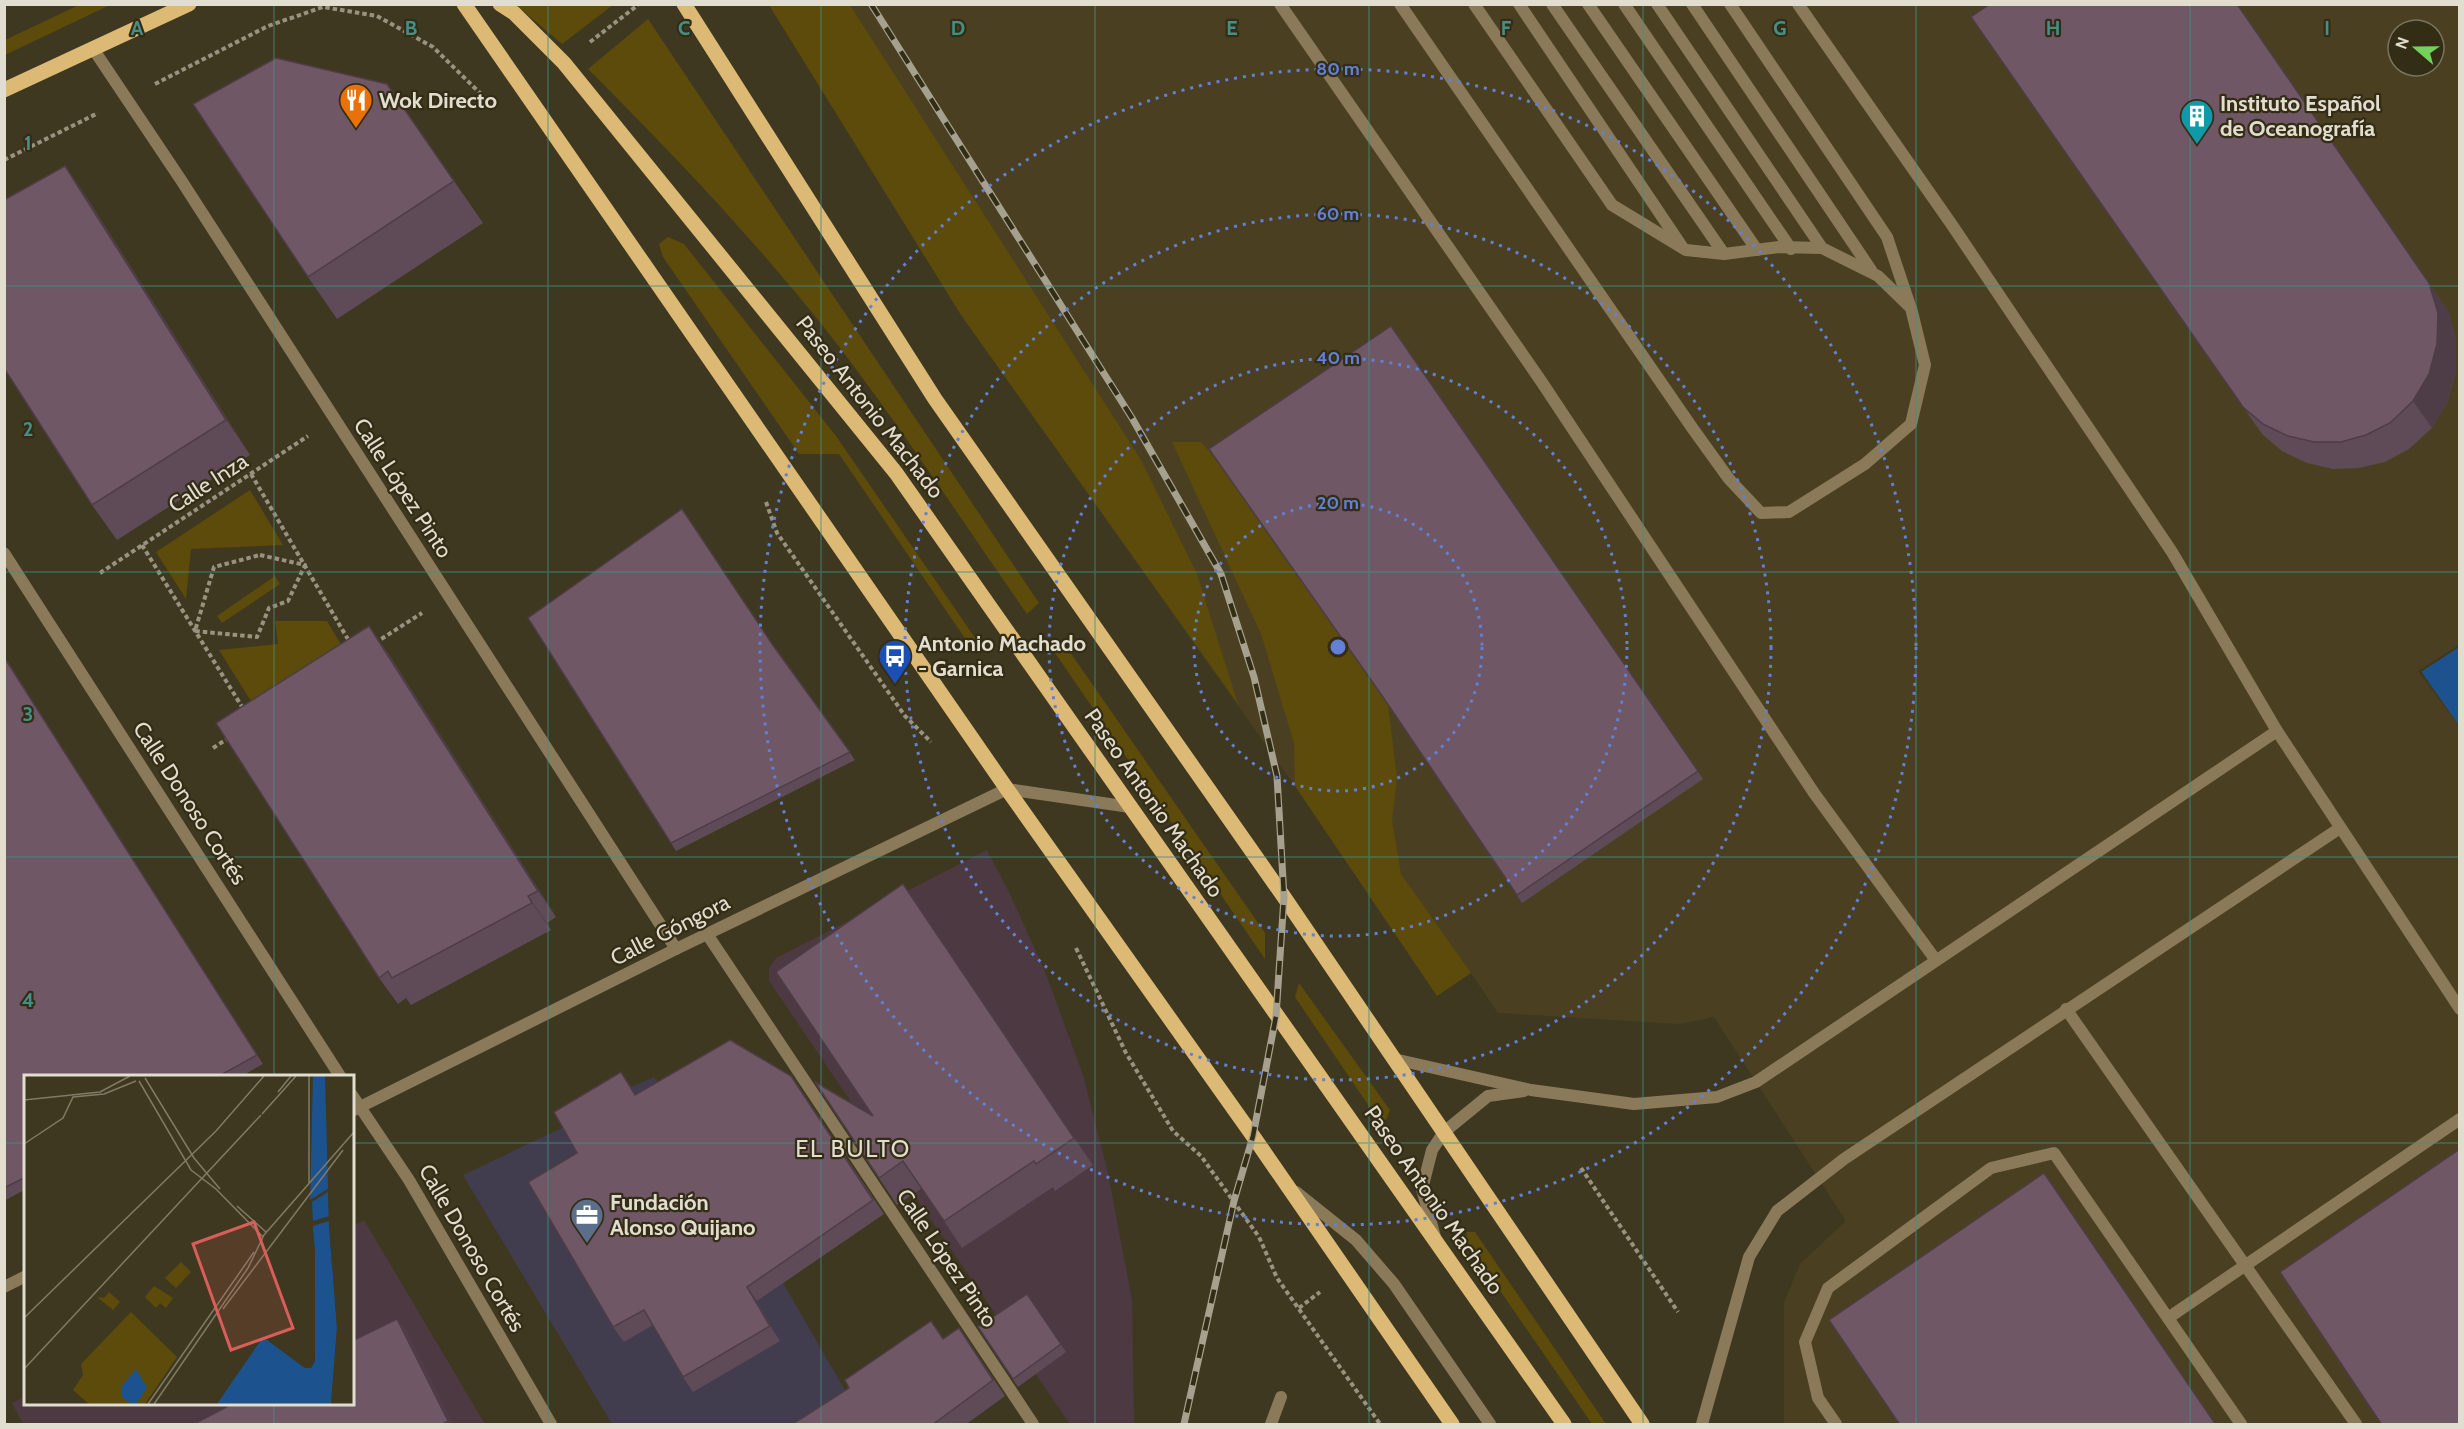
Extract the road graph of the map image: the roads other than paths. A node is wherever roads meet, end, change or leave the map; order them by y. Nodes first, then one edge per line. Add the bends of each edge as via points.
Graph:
1 (189, 4) edge
2 (464, 4) edge
3 (500, 4) edge
4 (684, 4) edge
5 (1280, 4) edge
6 (1400, 4) edge
7 (1474, 4) edge
8 (1519, 4) edge
9 (1552, 4) edge
10 (1588, 4) edge
11 (1624, 4) edge
12 (1657, 4) edge
13 (1692, 4) edge
14 (1731, 4) edge
15 (1798, 4) edge
16 (94, 50) junction
17 (4, 90) edge
18 (1822, 248) junction
19 (1684, 249) junction
20 (1791, 249) junction
21 (1756, 250) junction
22 (1724, 254) junction
23 (1873, 273) junction
24 (1911, 308) junction
25 (4, 553) edge
26 (2277, 731) junction
27 (1007, 789) junction
28 (1130, 807) junction
29 (2340, 828) junction
30 (707, 934) junction
31 (676, 949) junction
32 (1935, 960) junction
33 (2066, 1009) junction
34 (2460, 1009) edge
35 (1394, 1059) junction
36 (339, 1075) edge
37 (1531, 1090) junction
38 (356, 1109) edge
39 (2460, 1119) edge
40 (1444, 1132) junction
41 (1288, 1186) junction
42 (1438, 1245) junction
43 (2245, 1265) junction
44 (24, 1277) edge
45 (4, 1287) edge
46 (2168, 1318) junction
47 (1281, 1397) dead end
48 (551, 1425) edge
49 (1033, 1425) edge
50 (1271, 1425) edge
51 (1452, 1425) edge
52 (1490, 1425) edge
53 (1564, 1425) edge
54 (1642, 1425) edge
55 (1702, 1425) edge
56 (1836, 1425) edge
57 (2241, 1425) edge
58 (2356, 1425) edge

1 - 16 main road
2 - 27 main road
3 - 28 main road, Paseo Antonio Machado via 564,63 896,473
4 - 35 main road, Paseo Antonio Machado via 935,399
5 - 32 street via 1534,371 1815,794
6 - 24 street via 1693,429 1729,479 1761,513 1789,512 1865,464 1911,424 1925,365
7 - 19 street via 1612,205
8 - 19 street
9 - 22 street
10 - 21 street
11 - 20 street
12 - 18 street
13 - 23 street
14 - 24 street via 1887,237
15 - 26 street via 2172,552
16 - 17 main road
16 - 31 street, Calle López Pinto
18 - 20 street
18 - 23 street
19 - 22 street
20 - 21 street
21 - 22 street
23 - 24 street
25 - 36 street, Calle Donoso Cortés
26 - 29 street
26 - 32 street
27 - 28 street
27 - 30 street, Calle Góngora
27 - 41 main road
28 - 42 main road, Paseo Antonio Machado
29 - 33 street
29 - 34 street
30 - 31 street, Calle Góngora
30 - 49 street, Calle López Pinto
31 - 38 street, Calle Góngora
32 - 37 street via 1756,1082 1717,1096 1634,1104
33 - 43 street
33 - 55 street via 1844,1159 1777,1211 1749,1257
35 - 37 street
35 - 40 main road, Paseo Antonio Machado
37 - 40 street via 1488,1096
38 - 48 street, Calle Donoso Cortés via 409,1180
39 - 43 street
40 - 42 street via 1432,1150 1422,1189
40 - 54 main road, Paseo Antonio Machado
41 - 51 main road
41 - 52 street via 1356,1240 1394,1284
42 - 53 main road, Paseo Antonio Machado
43 - 46 street
43 - 58 street
44 - 45 street
46 - 56 street via 2054,1153 1991,1168 1828,1288 1805,1342 1818,1398
46 - 57 street
47 - 50 street

